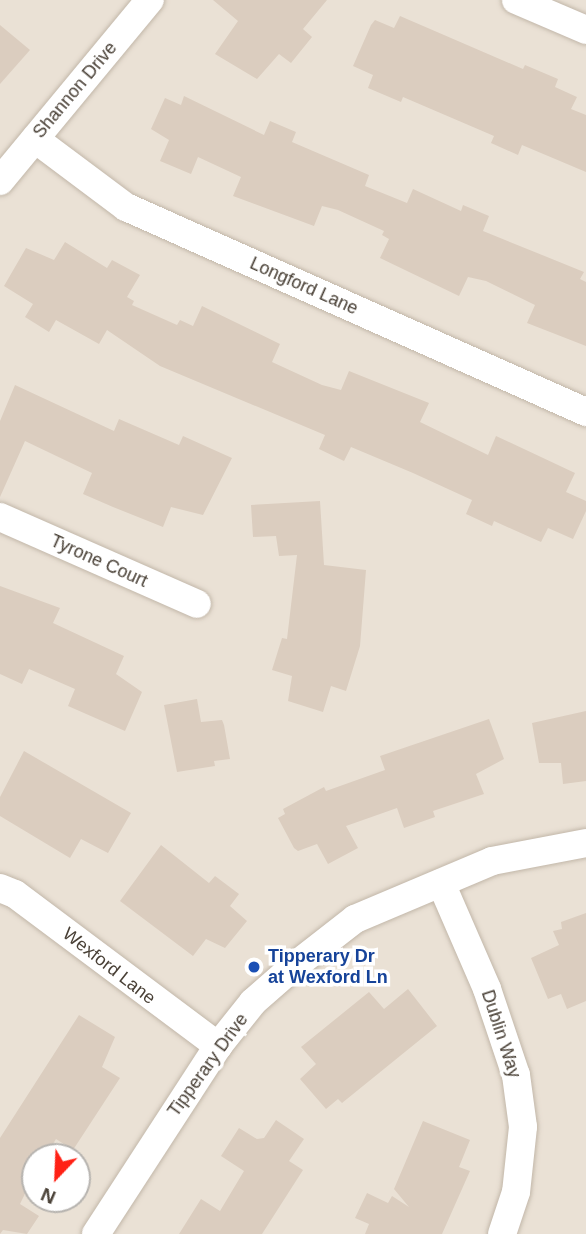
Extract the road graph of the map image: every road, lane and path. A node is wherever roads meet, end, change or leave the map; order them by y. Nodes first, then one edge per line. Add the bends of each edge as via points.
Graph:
1 (150, 0) edge
2 (516, 0) edge
3 (586, 30) edge
4 (34, 139) junction
5 (0, 181) edge
6 (586, 412) edge
7 (0, 517) edge
8 (197, 604) dead end
9 (586, 843) edge
10 (441, 883) junction
11 (0, 888) edge
12 (218, 1046) junction
13 (96, 1234) edge
14 (502, 1234) edge

1 - 4 street, Shannon Drive
2 - 3 street
4 - 5 street, Shannon Drive
4 - 6 street, Longford Lane via 126,207
7 - 8 street, Tyrone Court
9 - 10 street, Tipperary Drive via 492,861
10 - 12 street, Tipperary Drive via 355,919 253,1002
10 - 14 street, Dublin Way via 487,989 516,1075 523,1127 516,1192
11 - 12 street, Wexford Lane via 15,894
12 - 13 street, Tipperary Drive

